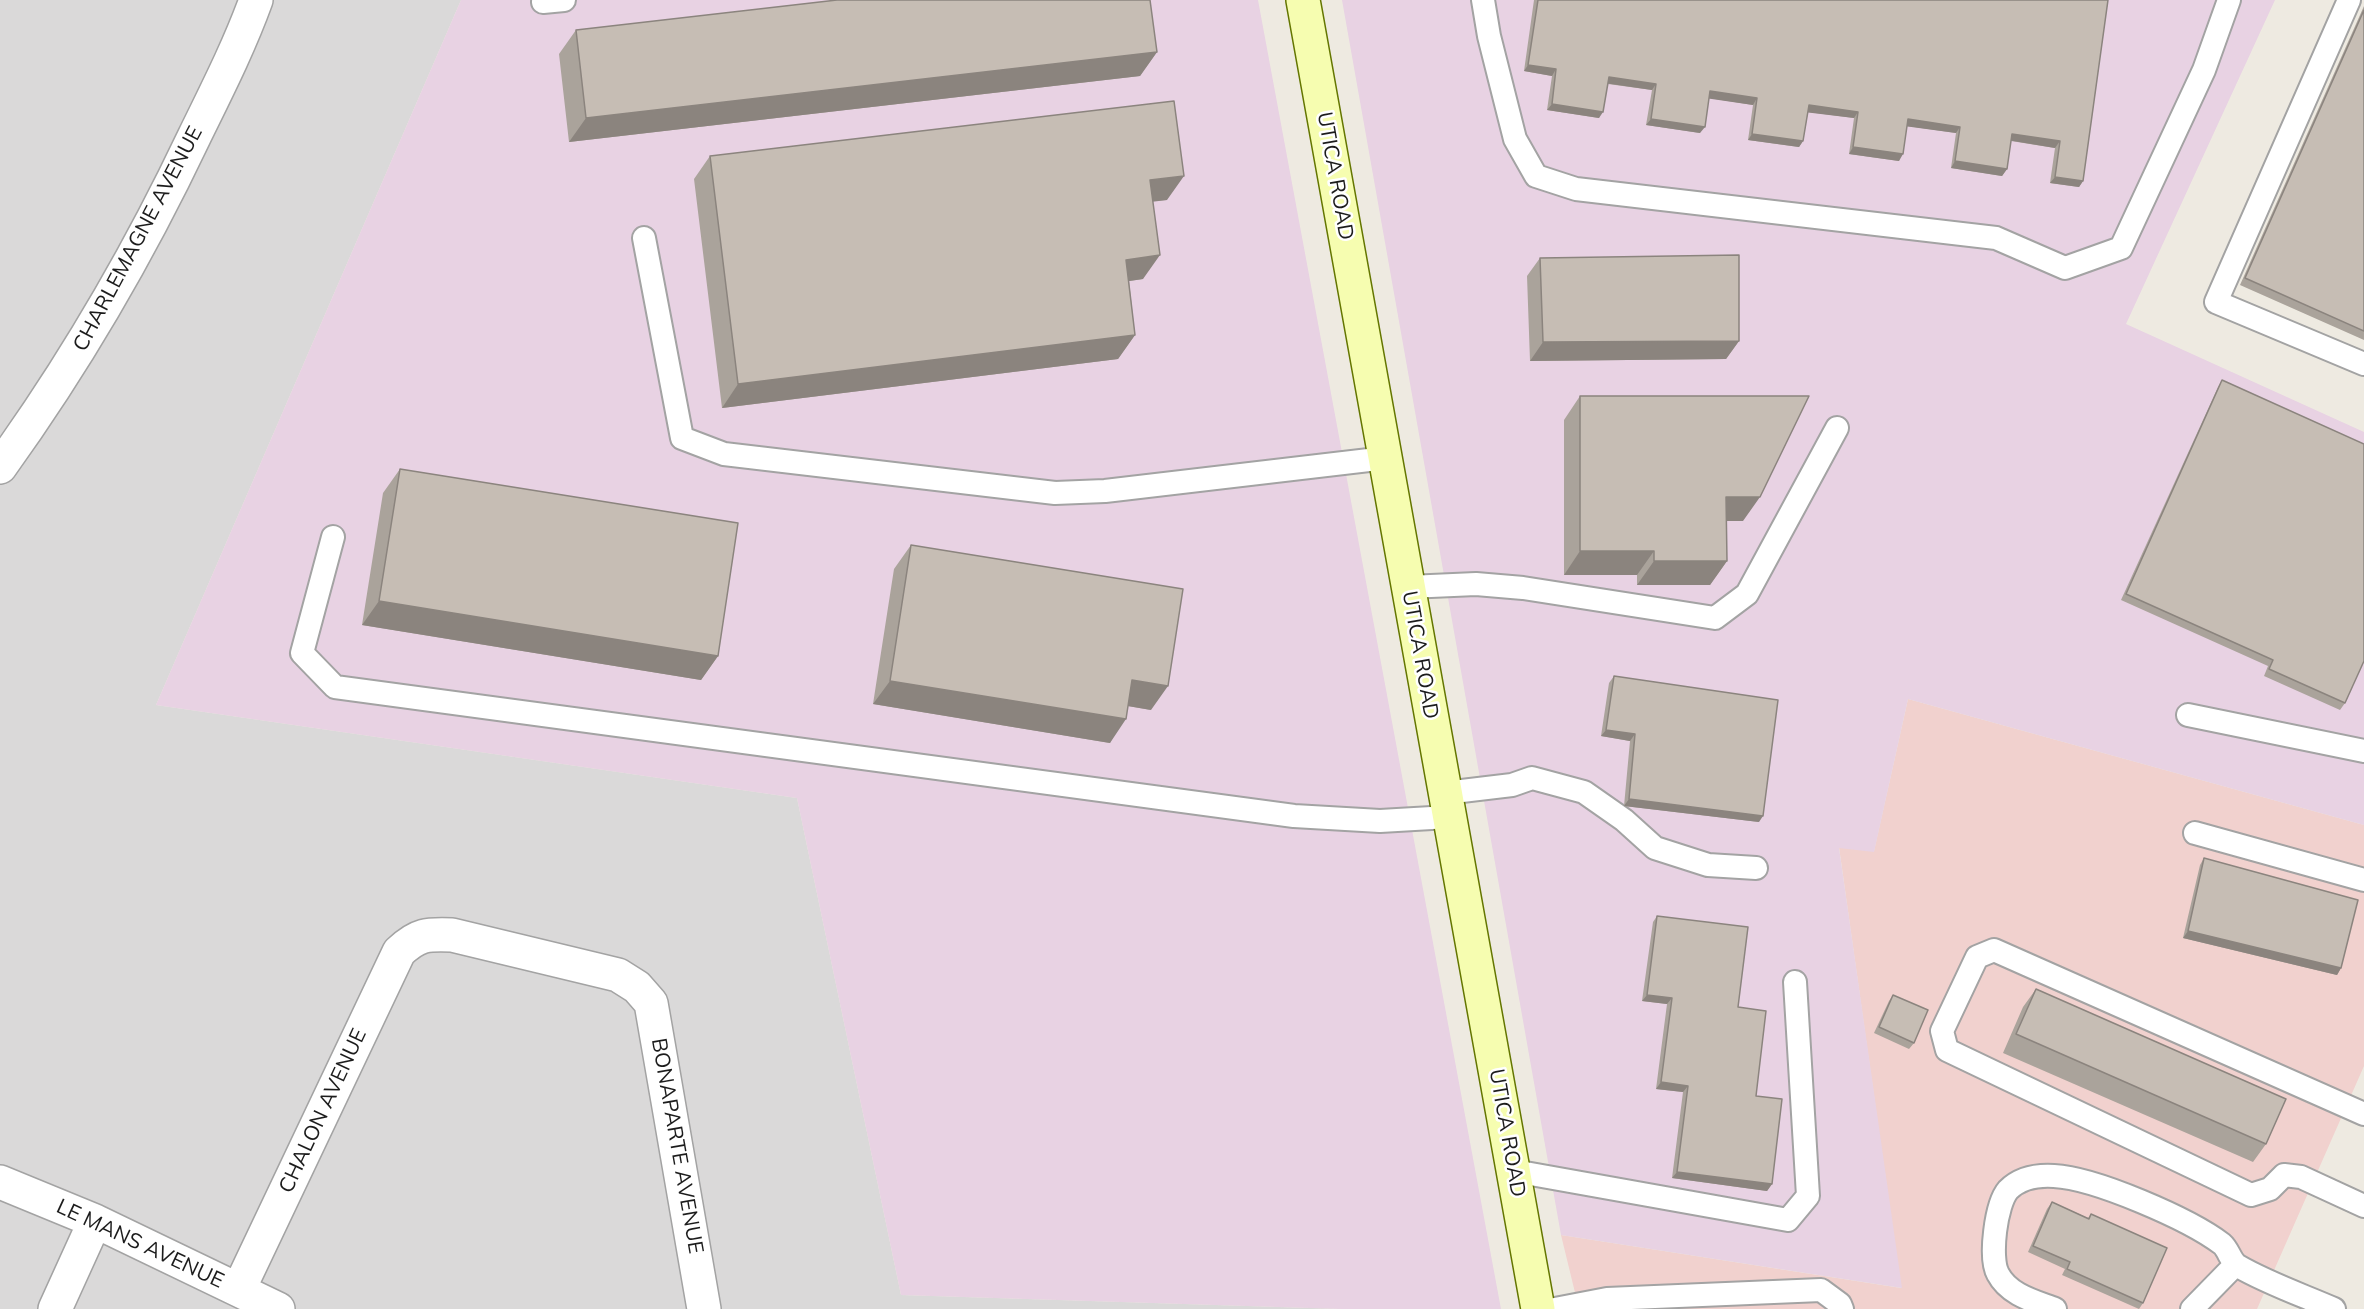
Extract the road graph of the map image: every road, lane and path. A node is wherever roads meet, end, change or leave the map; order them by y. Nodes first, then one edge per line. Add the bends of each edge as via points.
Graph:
1 (256, 0) edge
2 (1303, 0) edge
3 (1483, 0) edge
4 (2229, 0) edge
5 (2349, 0) edge
6 (644, 238) dead end
7 (2364, 364) edge
8 (1837, 428) dead end
9 (1386, 458) junction
10 (0, 467) edge
11 (333, 537) dead end
12 (1408, 587) junction
13 (2188, 715) dead end
14 (2364, 751) edge
15 (1447, 805) junction
16 (2195, 833) dead end
17 (1756, 868) dead end
18 (2364, 880) edge
19 (1795, 981) dead end
20 (637, 987) joint
21 (2364, 1114) edge
22 (1514, 1171) junction
23 (0, 1182) edge
24 (2364, 1206) edge
25 (94, 1221) junction
26 (2235, 1265) junction
27 (239, 1289) junction
28 (55, 1309) edge
29 (278, 1309) edge
30 (704, 1309) edge
31 (1538, 1309) edge
32 (1555, 1309) edge
33 (1842, 1309) edge
34 (2055, 1309) edge
35 (2192, 1309) edge
36 (2334, 1309) edge

1 - 10 street, CHARLEMAGNE AVENUE via 237,48 121,282 52,395
2 - 9 street, UTICA ROAD
3 - 4 lane via 1515,139 1536,176 1576,189 1996,238 2065,268 2121,248 2204,70
5 - 7 lane via 2216,302
6 - 9 lane via 682,438 724,454 1055,493 1105,491
8 - 12 lane via 1746,594 1715,618 1523,588 1476,584
9 - 12 street, UTICA ROAD
11 - 15 lane via 302,653 335,687 1294,816 1380,821
12 - 15 street, UTICA ROAD
13 - 14 lane
15 - 17 lane via 1532,778 1584,792 1624,819 1655,848 1708,865
15 - 22 street, UTICA ROAD
16 - 18 lane
19 - 22 lane via 1808,1196 1788,1220
20 - 27 street, CHALON AVENUE via 599,969 452,935 414,938 399,952 391,967
20 - 30 street, BONAPARTE AVENUE via 651,1003 657,1026
21 - 24 lane via 1994,950 1977,957 1942,1031 1947,1050 2251,1195 2270,1189 2284,1175 2301,1177
22 - 31 street, UTICA ROAD
23 - 25 street, LE MANS AVENUE
25 - 27 street, LE MANS AVENUE
25 - 28 street
26 - 34 lane via 2225,1246 2162,1211 2111,1190 2055,1176 2028,1177 2007,1191 1998,1216 1993,1248 1997,1273 2015,1293
26 - 35 lane
26 - 36 lane
27 - 29 street, LE MANS AVENUE
32 - 33 lane via 1607,1299 1821,1290

